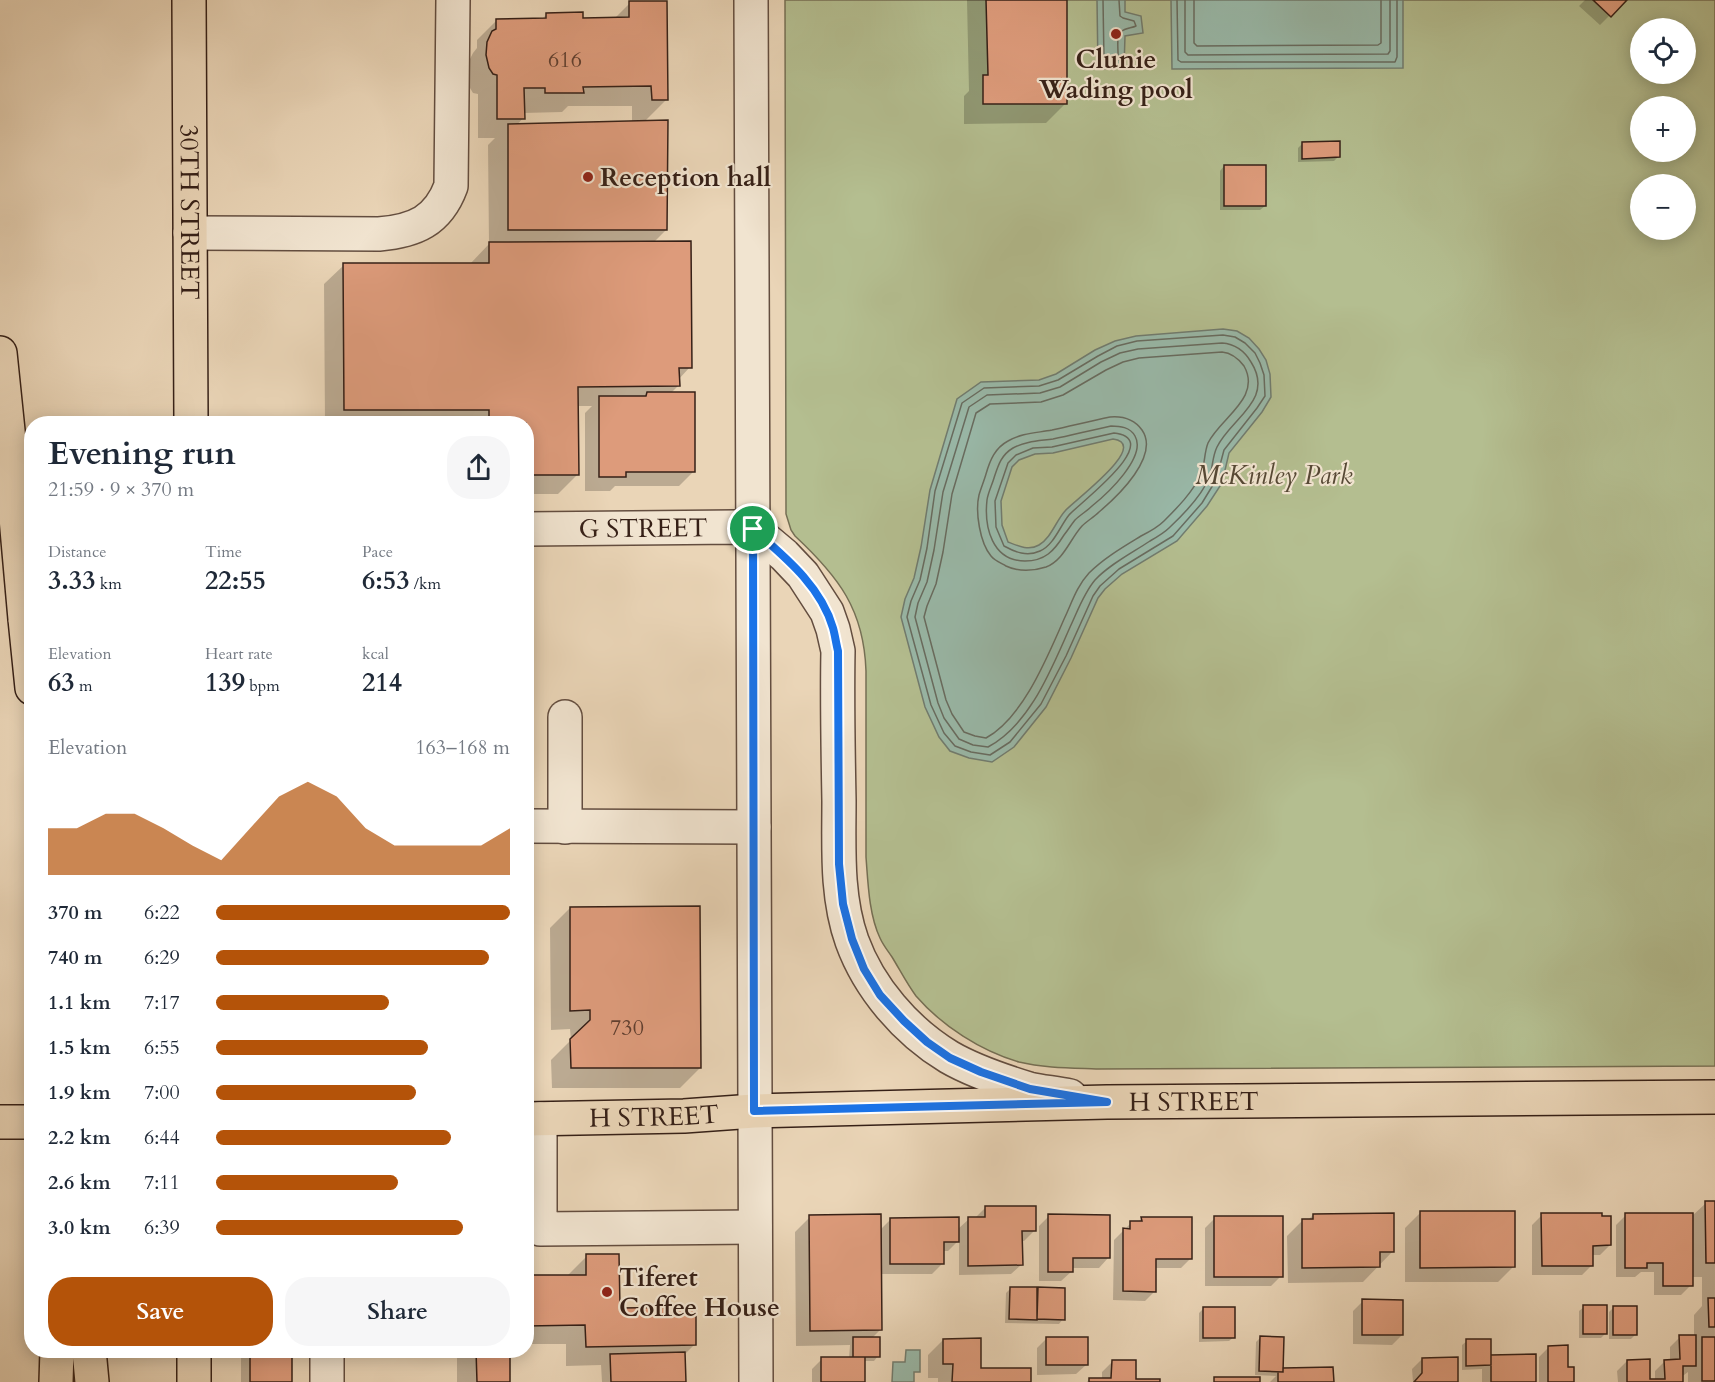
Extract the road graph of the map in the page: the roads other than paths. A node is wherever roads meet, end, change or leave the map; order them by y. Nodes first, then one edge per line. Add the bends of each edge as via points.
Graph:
1 (189, 0) edge
2 (453, 0) edge
3 (751, 0) edge
4 (190, 233) junction
5 (0, 353) edge
6 (191, 416) edge
7 (534, 529) edge
8 (753, 529) junction
9 (0, 531) edge
10 (24, 531) edge
11 (24, 608) edge
12 (565, 717) dead end
13 (534, 826) edge
14 (565, 826) junction
15 (754, 827) junction
16 (1715, 1097) edge
17 (1107, 1102) junction
18 (754, 1111) junction
19 (534, 1119) edge
20 (0, 1122) edge
21 (24, 1122) edge
22 (534, 1135) edge
23 (755, 1227) junction
24 (57, 1358) edge
25 (90, 1358) edge
26 (194, 1358) edge
27 (327, 1358) edge
28 (56, 1382) edge
29 (92, 1382) edge
30 (194, 1382) edge
31 (327, 1382) edge
32 (756, 1382) edge

1 - 4 main road, 30TH STREET
2 - 4 street via 451,186 446,199 421,225 379,234
3 - 8 street
4 - 6 main road, 30TH STREET
5 - 11 main road, bridge
7 - 8 street, G STREET
8 - 15 street
8 - 17 street via 803,575 833,628 838,651 842,894 852,939 880,995 927,1042 950,1058 1030,1089
9 - 10 street
12 - 14 street
13 - 14 street
14 - 15 street
15 - 18 street
16 - 17 main road, H STREET
17 - 18 main road, H STREET
18 - 19 main road, H STREET
18 - 23 street
20 - 21 main road
22 - 23 street via 540,1229
23 - 32 street
24 - 28 main road
25 - 29 main road
26 - 30 main road
27 - 31 street

